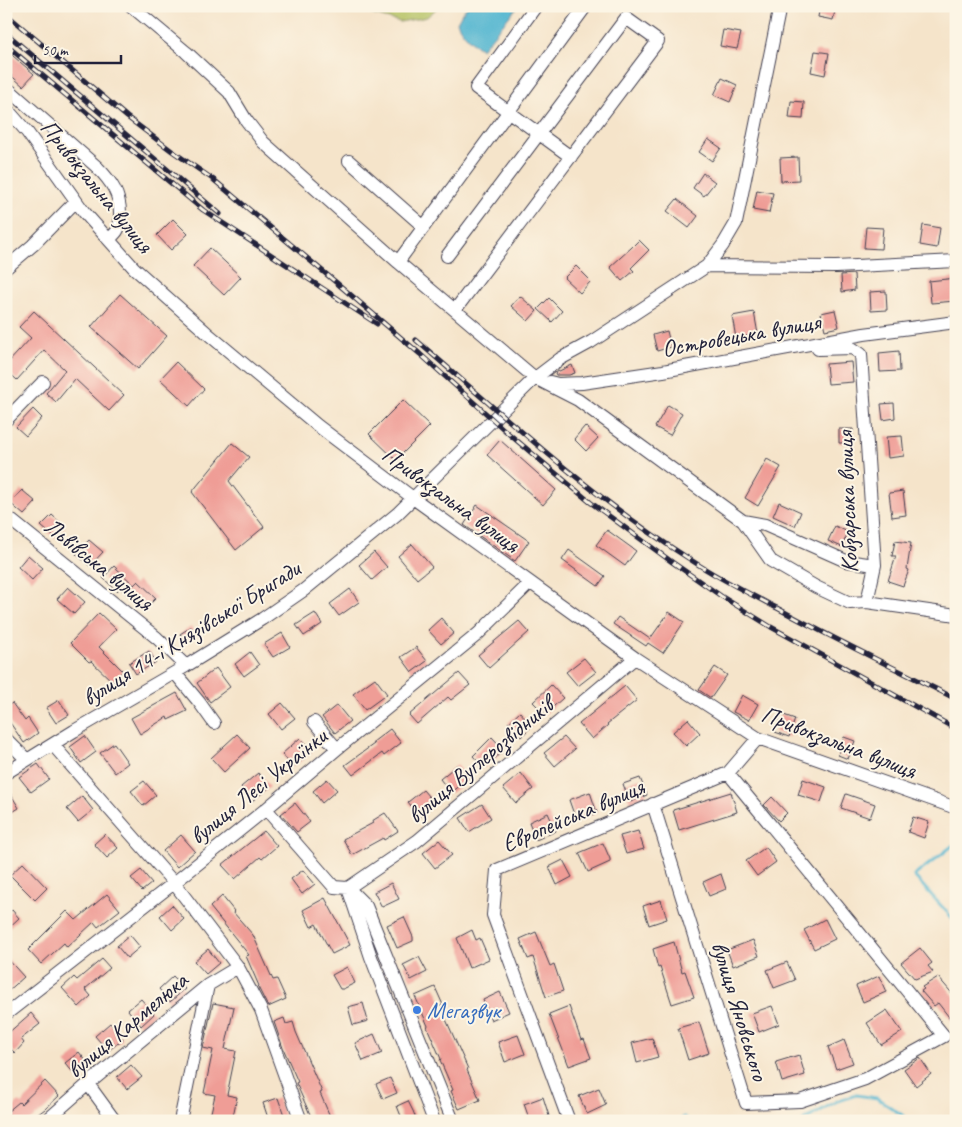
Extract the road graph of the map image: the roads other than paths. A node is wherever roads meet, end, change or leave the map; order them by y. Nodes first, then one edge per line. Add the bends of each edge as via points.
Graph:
1 (131, 6) edge
2 (536, 6) edge
3 (586, 6) edge
4 (780, 6) edge
5 (6, 87) edge
6 (6, 108) edge
7 (509, 111) junction
8 (539, 134) junction
9 (571, 157) junction
10 (349, 161) dead end
11 (76, 201) junction
12 (424, 227) junction
13 (109, 240) junction
14 (447, 256) dead end
15 (956, 261) edge
16 (398, 262) junction
17 (707, 266) junction
18 (6, 268) edge
19 (455, 310) junction
20 (956, 322) edge
21 (801, 346) junction
22 (535, 378) junction
23 (42, 382) dead end
24 (6, 420) edge
25 (412, 498) junction
26 (6, 516) edge
27 (743, 520) junction
28 (875, 564) junction
29 (530, 583) junction
30 (867, 602) junction
31 (956, 615) edge
32 (636, 658) junction
33 (180, 669) junction
34 (314, 722) dead end
35 (214, 723) dead end
36 (758, 738) junction
37 (6, 739) edge
38 (53, 744) junction
39 (336, 749) junction
40 (27, 760) junction
41 (6, 773) edge
42 (728, 773) junction
43 (653, 804) junction
44 (956, 808) edge
45 (266, 809) junction
46 (174, 883) junction
47 (348, 888) junction
48 (238, 967) junction
49 (208, 985) junction
50 (6, 1014) edge
51 (88, 1084) junction
52 (46, 1121) edge
53 (115, 1121) edge
54 (180, 1121) edge
55 (301, 1121) edge
56 (434, 1121) edge
57 (452, 1121) edge
58 (569, 1121) edge

1 - 16 street via 229,92 262,142
2 - 7 street via 476,88
3 - 7 street
4 - 17 street, Островецька вулиця via 736,223
5 - 13 street via 97,167 114,188 120,203 120,222
6 - 11 street, Привокзальна вулиця
7 - 8 street
7 - 12 street
8 - 9 street
8 - 9 street via 626,18 658,42
8 - 14 street
9 - 19 street
10 - 12 street
11 - 13 street, Привокзальна вулиця
11 - 18 street
12 - 16 street
13 - 25 street, Привокзальна вулиця via 134,268 207,333 318,426
15 - 17 street via 836,268
16 - 19 street
17 - 22 street, Островецька вулиця via 591,342 560,358
19 - 22 street
20 - 21 street, Островецька вулиця
21 - 22 street, Островецька вулиця via 582,384 558,384
21 - 28 street, Кобзарська вулиця via 852,348 862,354
22 - 25 street, Островецька вулиця
22 - 27 street, Кобзарська вулиця via 578,400
23 - 24 street
25 - 29 street, Привокзальна вулиця
25 - 33 street, вулиця 14-ї Князівської Бригади via 304,590
26 - 33 street, Львівська вулиця via 157,638
27 - 28 street via 765,525 846,561
27 - 30 street, Кобзарська вулиця via 771,561 850,603
28 - 30 street, Кобзарська вулиця
29 - 32 street, Привокзальна вулиця
29 - 39 street, вулиця Лесі Українки via 478,634
30 - 31 street
32 - 36 street, Привокзальна вулиця
32 - 47 street, вулиця Вуглерозвідників via 417,841
33 - 35 street, Львівська вулиця
33 - 38 street, вулиця 14-ї Князівської Бригади
34 - 39 street
36 - 42 street, Європейська вулиця
36 - 44 street, Привокзальна вулиця
37 - 40 street
38 - 40 street, вулиця 14-ї Князівської Бригади
38 - 46 street
39 - 45 street, вулиця Лесі Українки
40 - 41 street, вулиця 14-ї Князівської Бригади
42 - 43 street, Європейська вулиця
42 - 43 street, вулиця Яновського via 944,1036 865,1079 800,1101 746,1103
43 - 58 street, Європейська вулиця via 497,870 493,916
45 - 46 street, вулиця Лесі Українки
45 - 47 street via 334,887
46 - 48 street
46 - 50 street, вулиця Лесі Українки
47 - 56 street via 370,957
47 - 57 street via 366,906
48 - 49 street, вулиця Кармелюка
48 - 55 street via 261,1010
49 - 51 street, вулиця Кармелюка
49 - 54 street
51 - 52 street, вулиця Кармелюка
51 - 53 street

